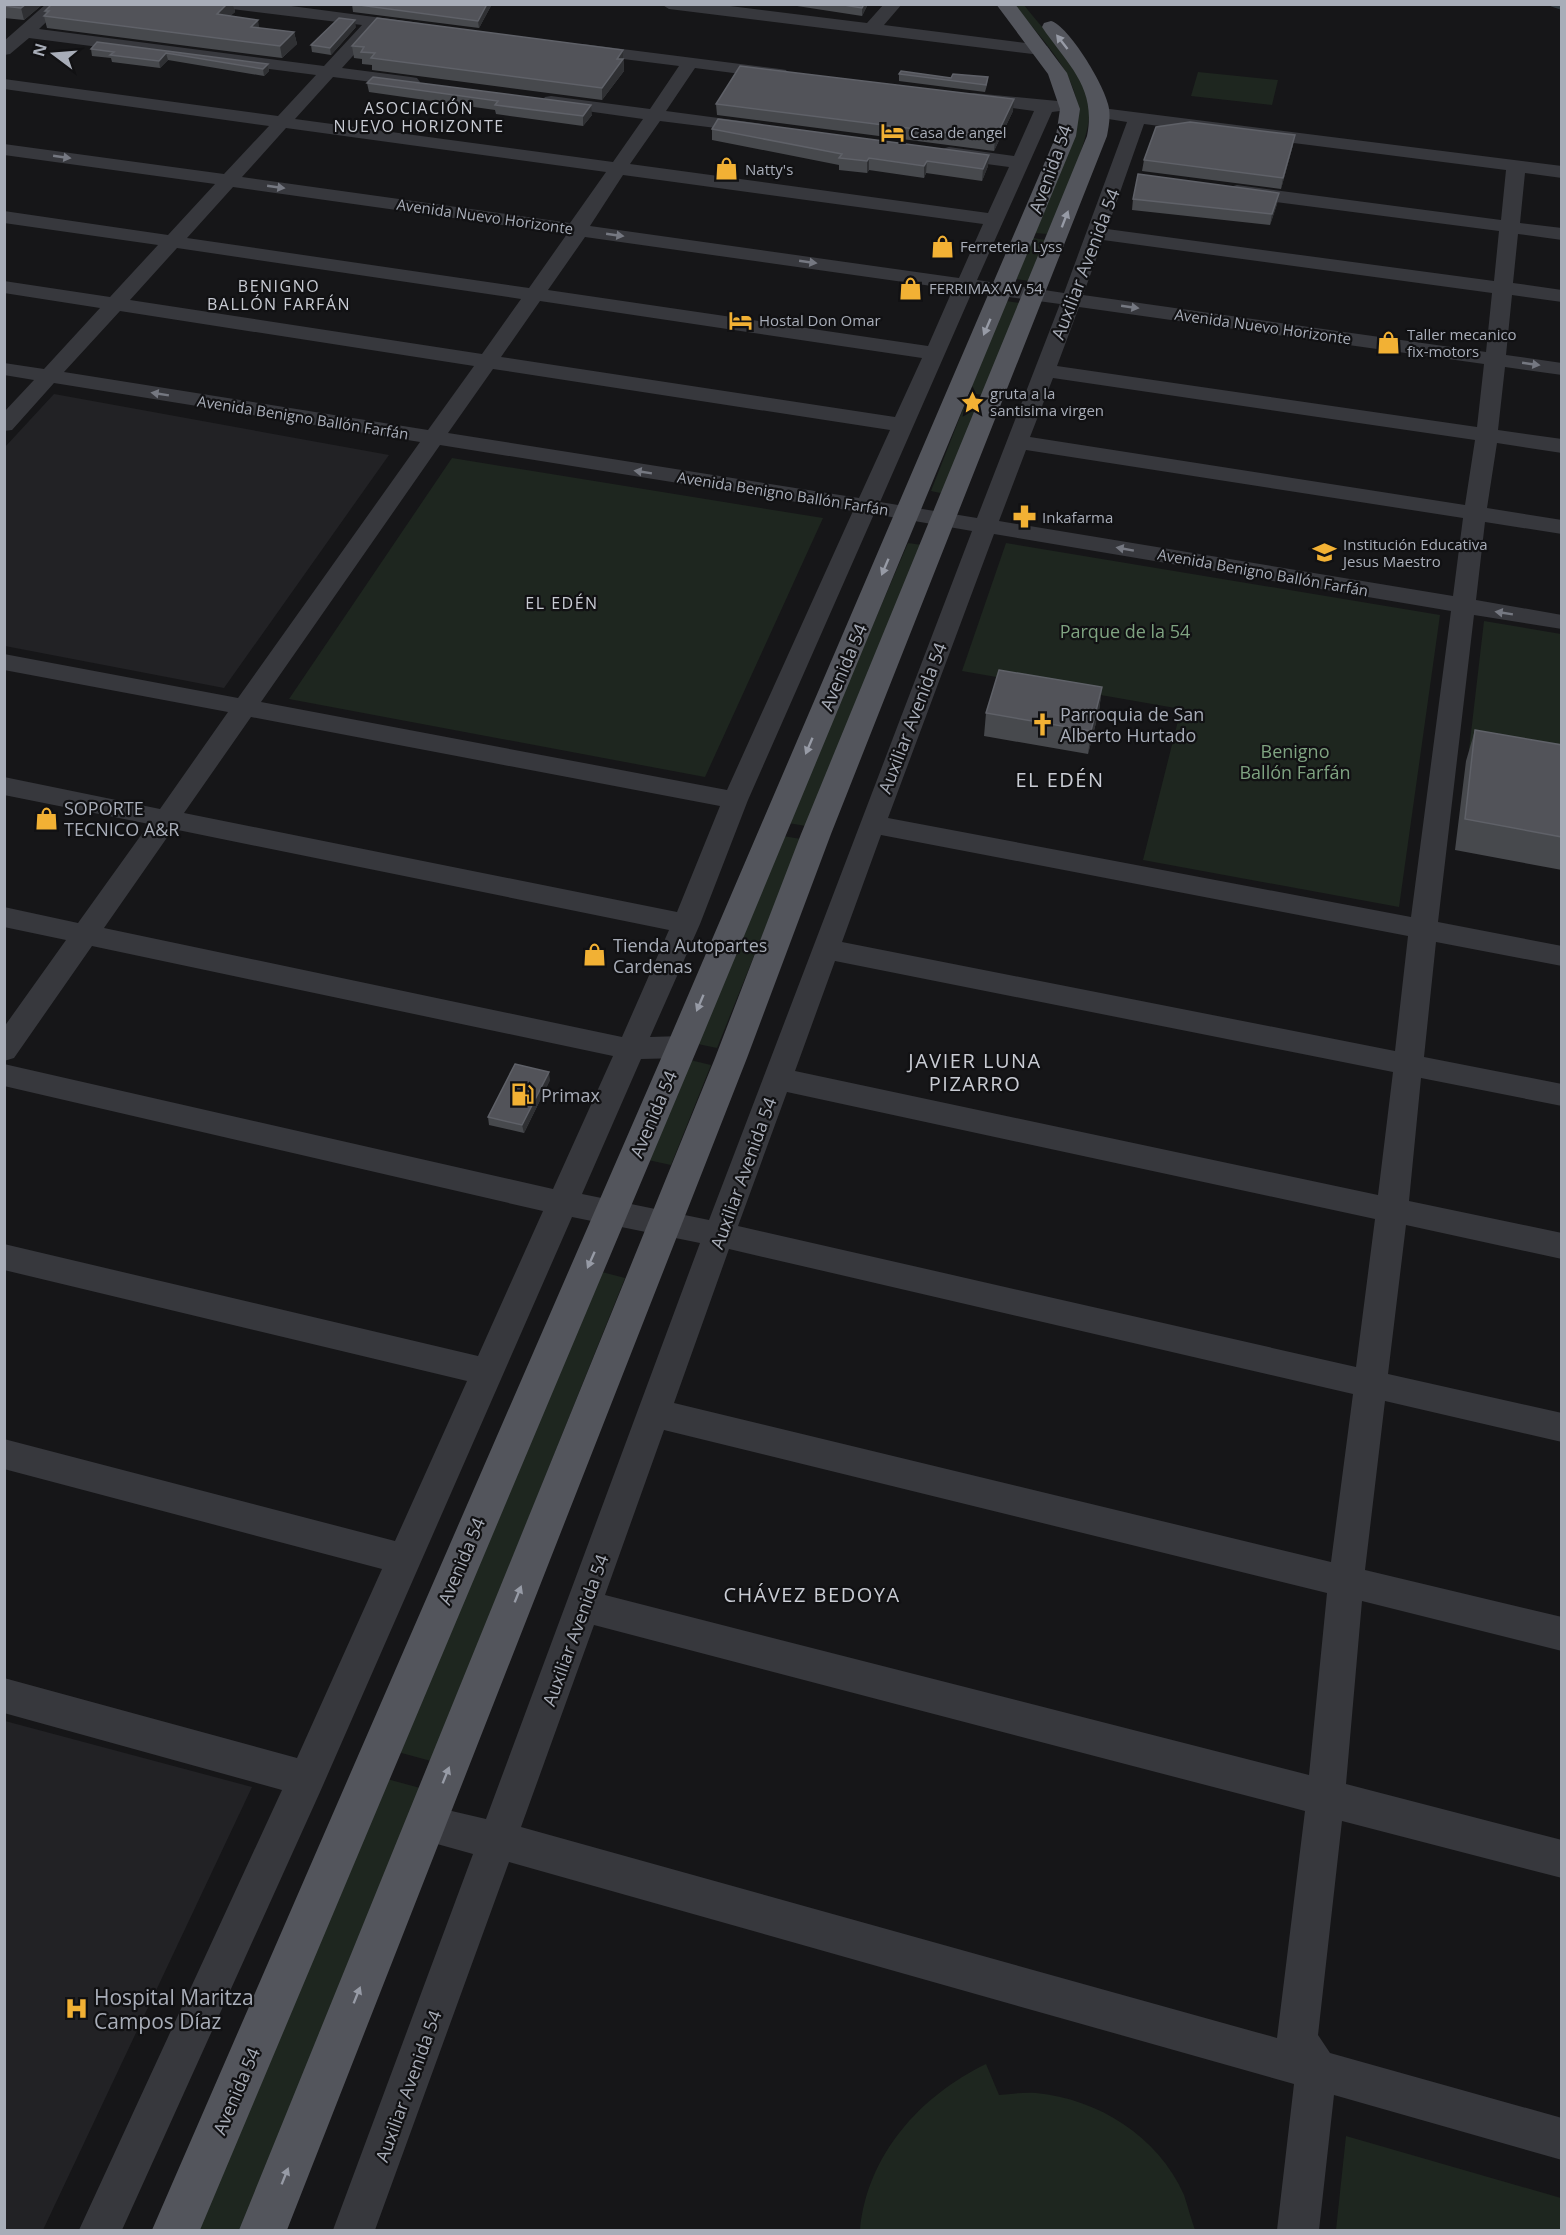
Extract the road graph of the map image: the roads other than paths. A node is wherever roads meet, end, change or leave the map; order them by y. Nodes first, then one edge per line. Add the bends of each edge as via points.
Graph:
1 (34, 4) edge
2 (57, 4) edge
3 (232, 4) edge
4 (669, 4) edge
5 (894, 4) edge
6 (1005, 4) edge
7 (1040, 14) dead end
8 (374, 22) junction
9 (4, 29) edge
10 (871, 29) junction
11 (432, 30) edge
12 (25, 32) junction
13 (561, 46) edge
14 (4, 50) edge
15 (1041, 50) junction
16 (691, 62) junction
17 (329, 72) junction
18 (797, 76) edge
19 (4, 84) edge
20 (434, 85) edge
21 (950, 95) edge
22 (538, 99) edge
23 (1069, 105) junction
24 (1045, 107) junction
25 (1102, 113) junction
26 (655, 115) junction
27 (1137, 118) junction
28 (281, 123) junction
29 (773, 130) edge
30 (4, 148) edge
31 (926, 150) edge
32 (1021, 163) junction
33 (1516, 166) junction
34 (617, 168) junction
35 (1562, 172) edge
36 (1118, 175) junction
37 (1141, 178) edge
38 (230, 181) junction
39 (1222, 189) edge
40 (4, 217) edge
41 (995, 220) junction
42 (1511, 227) junction
43 (580, 230) junction
44 (1097, 233) junction
45 (1562, 234) edge
46 (174, 242) junction
47 (966, 284) junction
48 (4, 287) edge
49 (1503, 288) junction
50 (1019, 291) junction
51 (533, 296) junction
52 (1562, 296) edge
53 (1072, 299) junction
54 (117, 304) junction
55 (934, 353) junction
56 (1495, 359) junction
57 (487, 361) junction
58 (4, 369) edge
59 (1562, 369) edge
60 (1044, 370) junction
61 (51, 376) junction
62 (4, 425) edge
63 (902, 425) junction
64 (1487, 435) junction
65 (434, 439) junction
66 (1017, 442) junction
67 (1562, 446) edge
68 (865, 506) junction
69 (908, 513) junction
70 (1475, 514) junction
71 (945, 519) junction
72 (985, 525) junction
73 (1562, 527) edge
74 (1463, 606) junction
75 (1562, 622) edge
76 (4, 662) edge
77 (245, 707) junction
78 (4, 786) edge
79 (735, 800) junction
80 (166, 818) junction
81 (872, 824) junction
82 (4, 917) edge
83 (686, 924) junction
84 (1423, 930) junction
85 (86, 934) junction
86 (826, 949) junction
87 (1562, 956) edge
88 (682, 1047) junction
89 (629, 1049) junction
90 (4, 1050) edge
91 (1408, 1064) junction
92 (4, 1075) edge
93 (778, 1079) junction
94 (1562, 1095) edge
95 (562, 1203) junction
96 (612, 1210) junction
97 (1392, 1210) junction
98 (665, 1222) junction
99 (719, 1235) junction
100 (1562, 1246) edge
101 (4, 1257) edge
102 (487, 1372) junction
103 (1369, 1384) junction
104 (656, 1413) junction
105 (1562, 1428) edge
106 (4, 1454) edge
107 (404, 1560) junction
108 (1346, 1582) junction
109 (584, 1606) junction
110 (1562, 1634) edge
111 (4, 1695) edge
112 (307, 1779) junction
113 (1326, 1796) junction
114 (426, 1824) junction
115 (499, 1839) junction
116 (1562, 1859) edge
117 (1316, 2069) junction
118 (1562, 2139) edge
119 (100, 2230) edge
120 (177, 2230) edge
121 (263, 2230) edge
122 (354, 2230) edge
123 (1298, 2230) edge

1 - 9 street
2 - 12 street
3 - 8 street
4 - 10 street
5 - 10 street
6 - 15 main road, Avenida 54
25 -> 7 main road via 1083,69
8 - 11 street
8 - 17 street
10 - 15 street
12 - 14 street
12 - 17 street
13 - 16 street
15 - 23 main road, Avenida 54 via 1057,73
16 - 18 street
16 - 26 street
17 - 20 street
17 - 28 street
19 - 28 street
21 - 24 street
22 - 26 street
23 - 24 street
23 - 50 main road, Avenida 54 via 1066,136
24 - 32 street
25 - 27 street
50 -> 25 main road, Avenida 54 via 1097,136
26 - 29 street
26 - 34 street
27 - 33 street
27 - 36 street, Auxiliar Avenida 54
28 - 34 street
28 - 38 street
30 -> 38 street, Avenida Nuevo Horizonte
31 - 32 street
32 - 41 street
33 - 35 street
33 - 42 street
34 - 41 street
34 - 43 street via 580,223
36 - 37 street
36 - 44 street, Auxiliar Avenida 54
38 -> 43 street, Avenida Nuevo Horizonte
38 - 46 street
39 - 42 street
40 - 46 street
41 - 47 street
42 - 45 street
42 - 49 street
43 -> 47 street, Avenida Nuevo Horizonte
43 - 51 street
44 - 49 street
44 - 53 street, Auxiliar Avenida 54
46 - 51 street
46 - 54 street
47 - 50 street, Avenida Nuevo Horizonte
47 - 55 street
48 - 54 street
49 - 52 street
49 - 56 street
50 - 53 street, Avenida Nuevo Horizonte
50 -> 69 main road, Avenida 54
50 - 71 main road, Avenida 54
51 - 55 street
51 - 57 street
53 -> 56 street, Avenida Nuevo Horizonte
53 - 60 street, Auxiliar Avenida 54
54 - 57 street
54 - 61 street
55 - 63 street
56 -> 59 street, Avenida Nuevo Horizonte
56 - 64 street
57 - 63 street
57 - 65 street
58 - 61 street, Avenida Benigno Ballón Farfán
60 - 64 street
60 - 66 street, Auxiliar Avenida 54
61 - 62 street
65 -> 61 street, Avenida Benigno Ballón Farfán
63 - 68 street
64 - 67 street
64 - 70 street
68 -> 65 street, Avenida Benigno Ballón Farfán
65 - 77 street
66 - 70 street
66 - 72 street, Auxiliar Avenida 54
68 - 69 street, Avenida Benigno Ballón Farfán
68 - 79 street
69 - 71 street, Avenida Benigno Ballón Farfán
69 -> 88 main road, Avenida 54
70 - 73 street
70 - 74 street
71 - 72 street, Avenida Benigno Ballón Farfán
71 - 98 main road, Avenida 54 via 816,834
74 -> 72 street, Avenida Benigno Ballón Farfán
72 - 81 street, Auxiliar Avenida 54
75 -> 74 street, Avenida Benigno Ballón Farfán
74 - 84 street
76 - 77 street
77 - 79 street
77 - 80 street
78 - 80 street
79 - 83 street
80 - 83 street
80 - 85 street
81 - 84 street
81 - 86 street, Auxiliar Avenida 54
82 - 85 street
83 - 89 street
84 - 87 street
84 - 91 street
85 - 89 street
85 - 90 street
86 - 91 street
86 - 93 street, Auxiliar Avenida 54
88 - 89 street
88 - 96 main road, Avenida 54
89 - 95 street
91 - 94 street
91 - 97 street
92 - 95 street
93 - 97 street
93 - 99 street, Auxiliar Avenida 54
95 - 96 street
95 - 102 street
96 - 98 street
96 -> 120 main road, Avenida 54
97 - 100 street
97 - 103 street
98 - 99 street
114 -> 98 main road, Avenida 54
99 - 103 street
99 - 104 street, Auxiliar Avenida 54
101 - 102 street
102 - 107 street
103 - 105 street
103 - 108 street
104 - 108 street
104 - 109 street, Auxiliar Avenida 54
106 - 107 street
107 - 112 street
108 - 110 street
108 - 113 street
109 - 113 street
109 - 115 street, Auxiliar Avenida 54
111 - 112 street
112 - 119 street
113 - 116 street
113 - 117 street via 1297,2038
114 - 115 street
121 -> 114 main road, Avenida 54
115 - 117 street
115 - 122 street, Auxiliar Avenida 54
117 - 118 street
117 - 123 street

